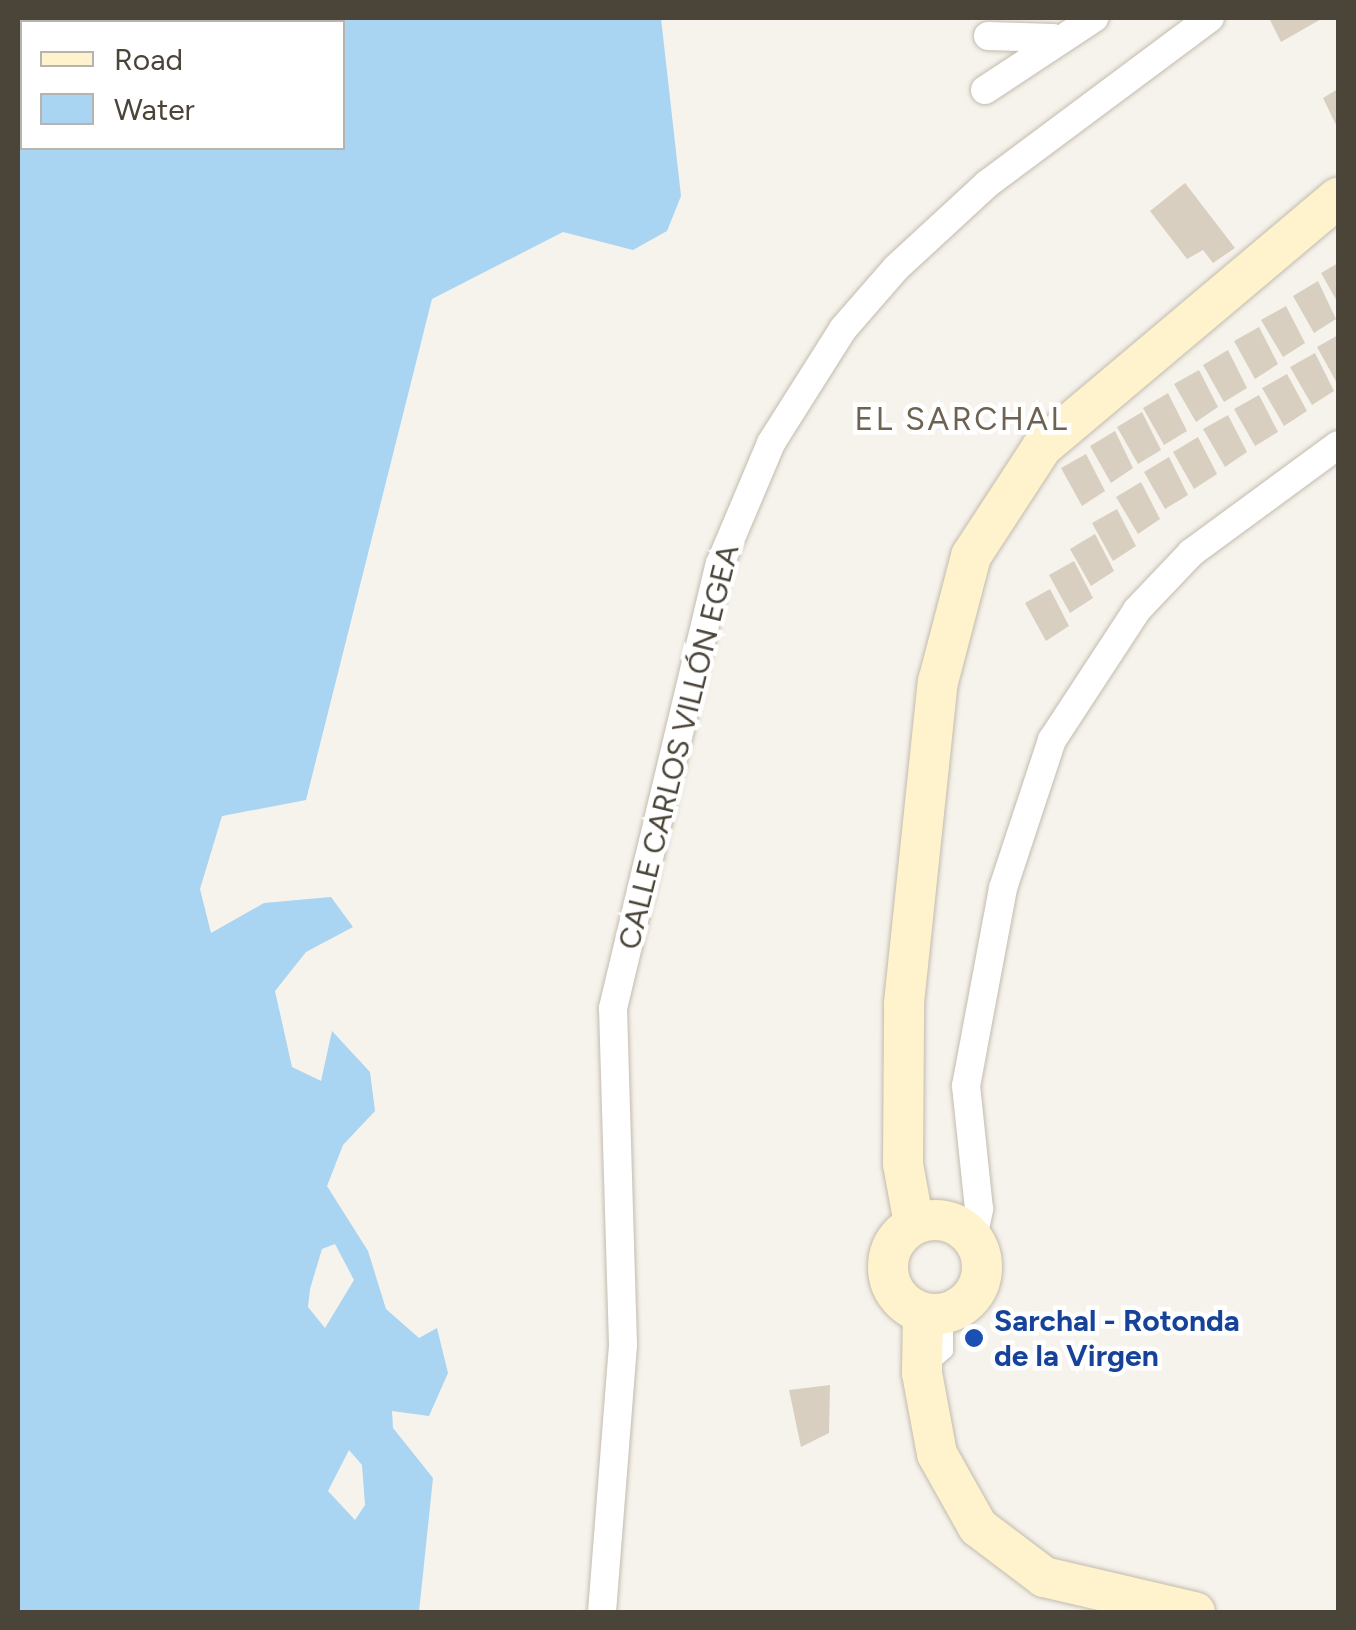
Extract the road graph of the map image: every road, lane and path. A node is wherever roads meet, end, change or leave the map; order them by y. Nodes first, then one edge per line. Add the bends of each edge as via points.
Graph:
1 (1094, 18) edge
2 (1210, 18) edge
3 (988, 36) dead end
4 (1052, 38) junction
5 (985, 90) dead end
6 (1338, 198) edge
7 (1338, 446) edge
8 (944, 1220) junction
9 (929, 1331) junction
10 (602, 1612) edge
11 (1196, 1612) edge

1 - 4 street
2 - 10 street, CALLE CARLOS VILLÓN EGEA via 987,184 896,268 842,329 772,442 720,564 612,1008 623,1344
3 - 4 street
4 - 5 street
6 - 8 main road via 1042,447 971,556 938,682 906,984
7 - 8 street via 1237,517 1150,596 1052,740 1003,888
8 - 9 main road via 979,1284
8 - 9 main road via 892,1246 888,1276
9 - 11 main road via 953,1493 1008,1555 1071,1585

